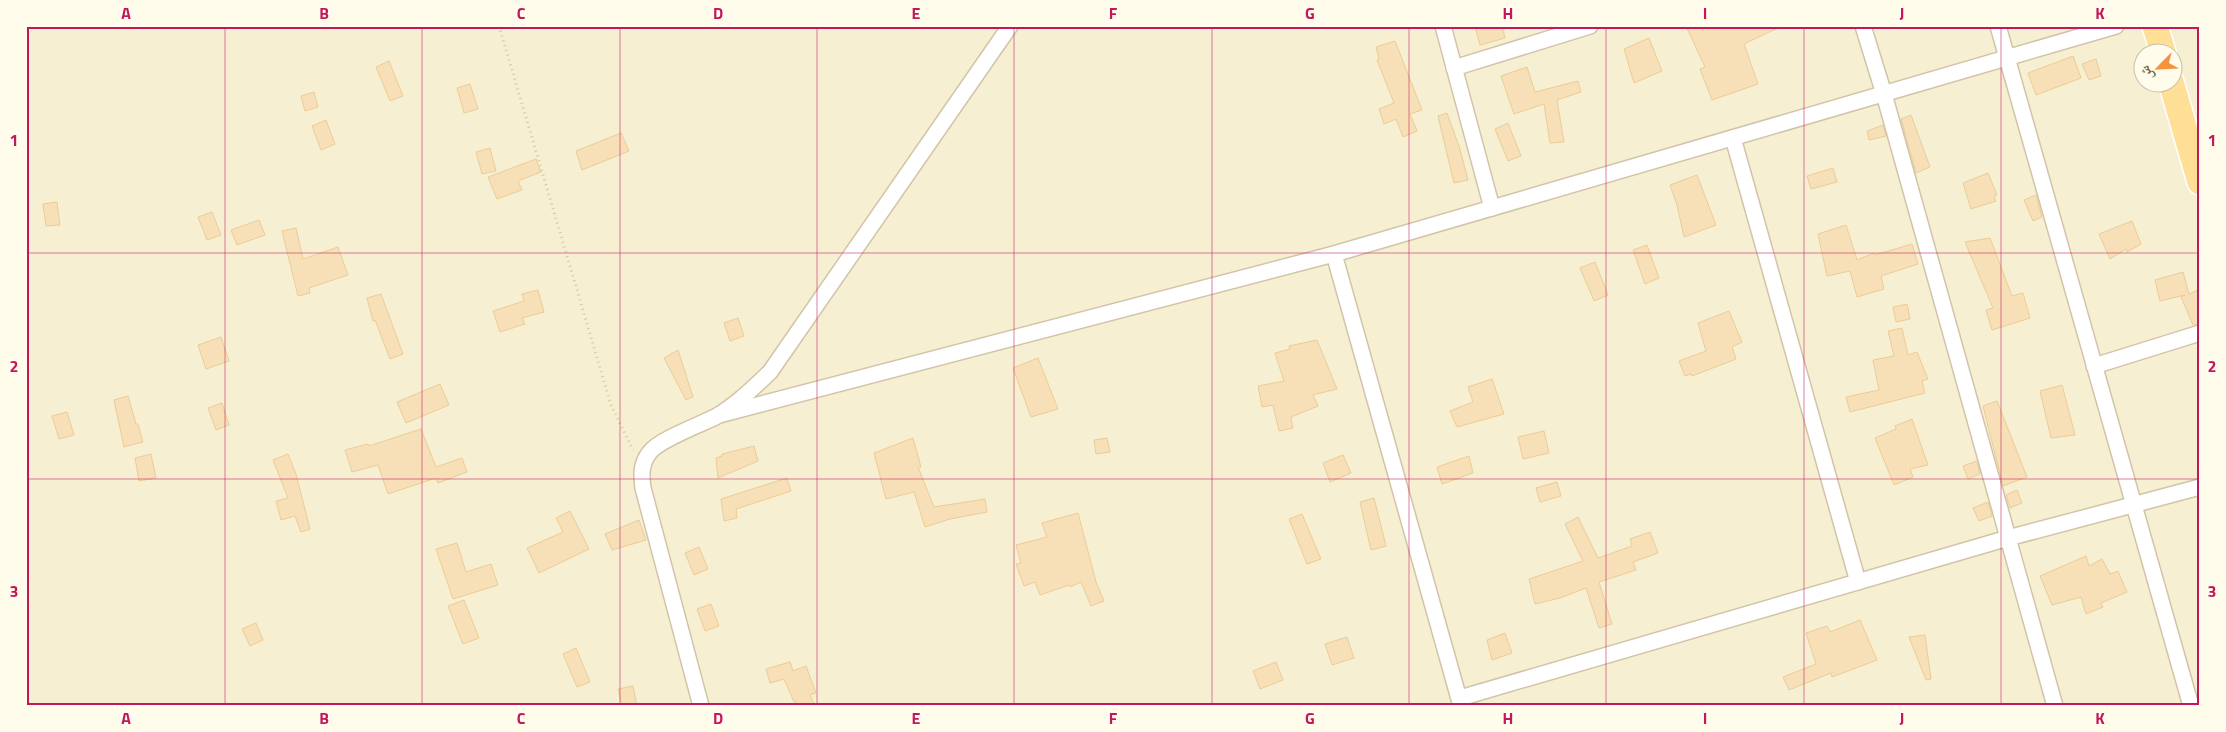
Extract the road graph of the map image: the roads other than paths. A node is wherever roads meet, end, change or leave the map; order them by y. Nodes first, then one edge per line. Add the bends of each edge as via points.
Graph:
1 (1010, 26) edge
2 (1443, 26) edge
3 (1590, 26) edge
4 (1863, 26) edge
5 (1998, 26) edge
6 (2116, 26) edge
7 (2155, 26) edge
8 (2160, 42) edge
9 (2007, 58) junction
10 (1454, 68) junction
11 (2174, 92) edge
12 (1884, 94) junction
13 (1733, 138) junction
14 (2200, 182) edge
15 (1492, 208) junction
16 (1334, 254) junction
17 (2200, 333) edge
18 (2094, 366) junction
19 (719, 415) junction
20 (2200, 488) edge
21 (2133, 505) junction
22 (2008, 538) junction
23 (1858, 582) junction
24 (1460, 702) edge
25 (701, 706) edge
26 (2056, 706) edge
27 (2191, 706) edge

1 - 19 street via 770,372
2 - 10 street
3 - 10 street
4 - 12 street
5 - 9 street
6 - 9 street
7 - 8 highway
9 - 12 street
9 - 18 street
10 - 15 street
11 - 14 highway
12 - 13 street
12 - 22 street
13 - 15 street
13 - 23 street
15 - 16 street
16 - 19 street
16 - 24 street
17 - 18 street
18 - 21 street
19 - 25 street via 657,444 642,468 643,488
20 - 21 street
21 - 22 street
21 - 27 street
22 - 23 street
22 - 26 street
23 - 24 street

